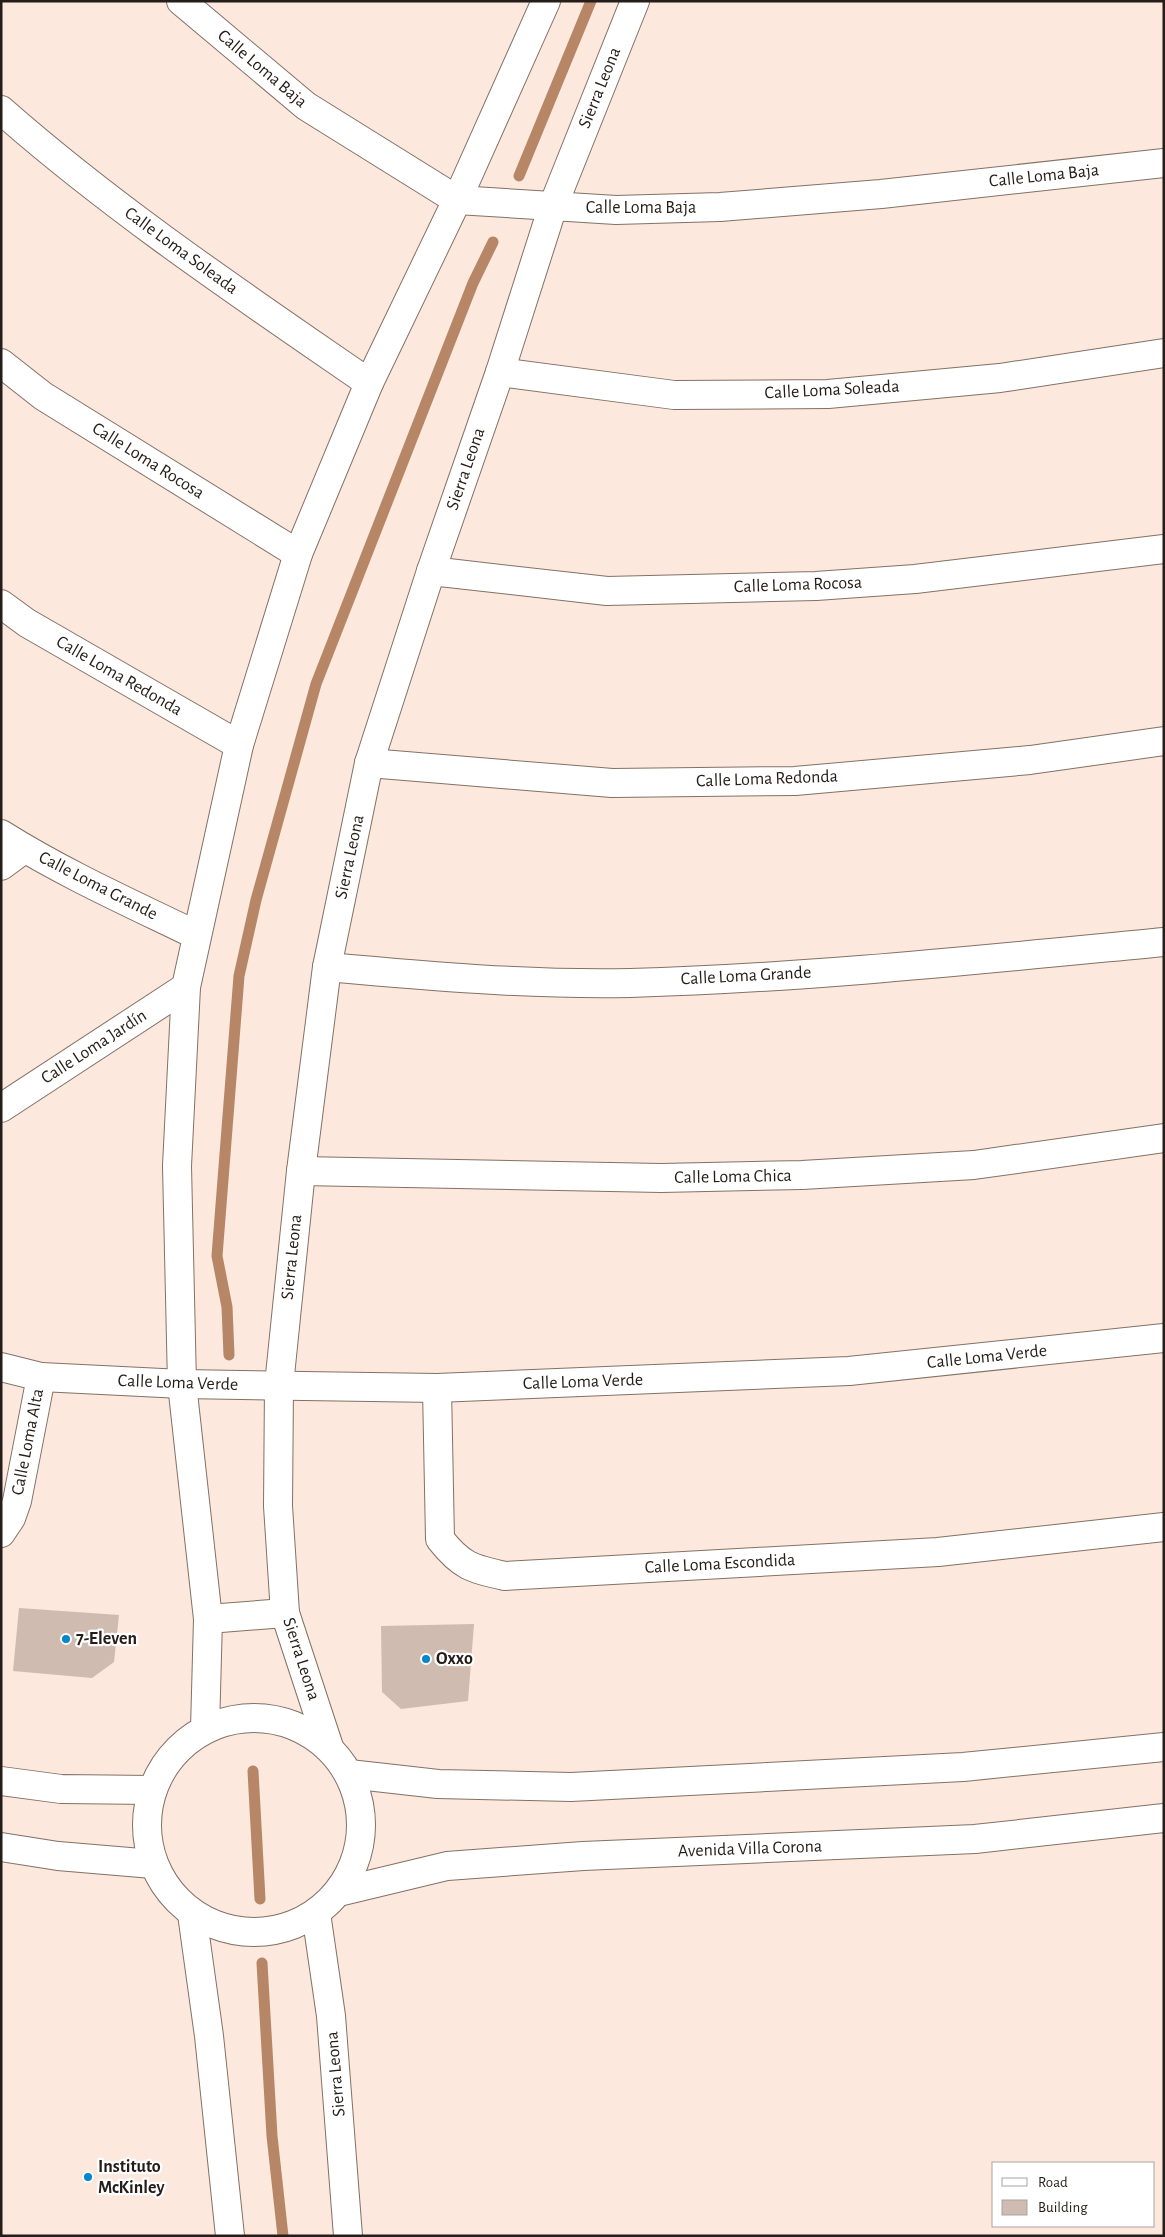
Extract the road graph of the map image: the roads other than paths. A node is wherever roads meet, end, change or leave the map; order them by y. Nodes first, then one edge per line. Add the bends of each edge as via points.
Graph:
1 (181, 1) edge
2 (546, 1) edge
3 (635, 1) edge
4 (1, 110) edge
5 (1164, 162) edge
6 (457, 200) junction
7 (553, 206) junction
8 (1164, 353) edge
9 (1, 364) edge
10 (500, 372) junction
11 (369, 383) junction
12 (1164, 549) edge
13 (298, 554) junction
14 (431, 571) junction
15 (1, 604) edge
16 (1164, 741) edge
17 (239, 745) junction
18 (369, 763) junction
19 (1, 834) edge
20 (24, 849) junction
21 (1, 866) edge
22 (196, 935) junction
23 (1164, 942) edge
24 (327, 967) junction
25 (186, 987) junction
26 (1, 1108) edge
27 (1164, 1138) edge
28 (301, 1171) junction
29 (1164, 1338) edge
30 (1, 1367) edge
31 (41, 1377) junction
32 (182, 1384) junction
33 (279, 1385) junction
34 (437, 1388) junction
35 (1164, 1527) edge
36 (1, 1533) edge
37 (285, 1613) junction
38 (208, 1619) junction
39 (205, 1729) junction
40 (329, 1747) junction
41 (1164, 1747) edge
42 (349, 1774) junction
43 (1, 1781) edge
44 (152, 1790) junction
45 (1164, 1818) edge
46 (1, 1847) edge
47 (153, 1864) junction
48 (338, 1892) junction
49 (316, 1913) junction
50 (192, 1914) junction
51 (230, 2236) edge
52 (348, 2236) edge

1 - 6 street, Calle Loma Baja via 306,106
2 - 6 street
3 - 7 street, Sierra Leona
4 - 11 street, Calle Loma Soleada via 58,160 199,266
5 - 7 street, Calle Loma Baja via 881,194 720,207 616,210
6 - 7 street, Calle Loma Baja
6 - 11 street
7 - 10 street, Sierra Leona
8 - 10 street, Calle Loma Soleada via 1000,378 828,394 674,395
9 - 13 street, Calle Loma Rocosa via 43,396
10 - 14 street, Sierra Leona
11 - 13 street
12 - 14 street, Calle Loma Rocosa via 925,578 816,586 607,591
13 - 17 street
14 - 18 street, Sierra Leona
15 - 17 street, Calle Loma Redonda via 26,623
16 - 18 street, Calle Loma Redonda via 1030,760 796,781 612,783
17 - 22 street
18 - 24 street, Sierra Leona
19 - 20 street, Calle Loma Grande
20 - 21 street
20 - 22 street, Calle Loma Grande
22 - 25 street
23 - 24 street, Calle Loma Grande via 876,969 629,983 475,980
24 - 28 street, Sierra Leona
25 - 26 street, Calle Loma Jardín
25 - 32 street via 177,1166
27 - 28 street, Calle Loma Chica via 974,1165 802,1175 661,1178
28 - 33 street, Sierra Leona
29 - 34 street, Calle Loma Verde via 849,1371
30 - 31 street, Calle Loma Verde
31 - 32 street, Calle Loma Verde
31 - 36 street, Calle Loma Alta via 17,1501
32 - 33 street, Calle Loma Verde
32 - 38 street
33 - 34 street, Calle Loma Verde
33 - 37 street, Sierra Leona via 278,1506
34 - 35 street, Calle Loma Escondida via 440,1539 455,1558 476,1570 505,1576 938,1552
37 - 38 street
37 - 40 street, Sierra Leona
38 - 39 street
39 - 40 street via 248,1718 291,1724
39 - 44 street via 173,1754
40 - 42 street
41 - 42 street via 963,1767 571,1787 438,1784
42 - 48 street via 361,1814 358,1855
43 - 44 street via 61,1789
44 - 47 street via 146,1827
45 - 48 street, Avenida Villa Corona via 975,1839 593,1855 447,1866
46 - 47 street via 58,1856
47 - 50 street via 169,1892
48 - 49 street
49 - 50 street via 276,1931 233,1930
49 - 52 street, Sierra Leona via 331,2016
50 - 51 street via 210,2036

